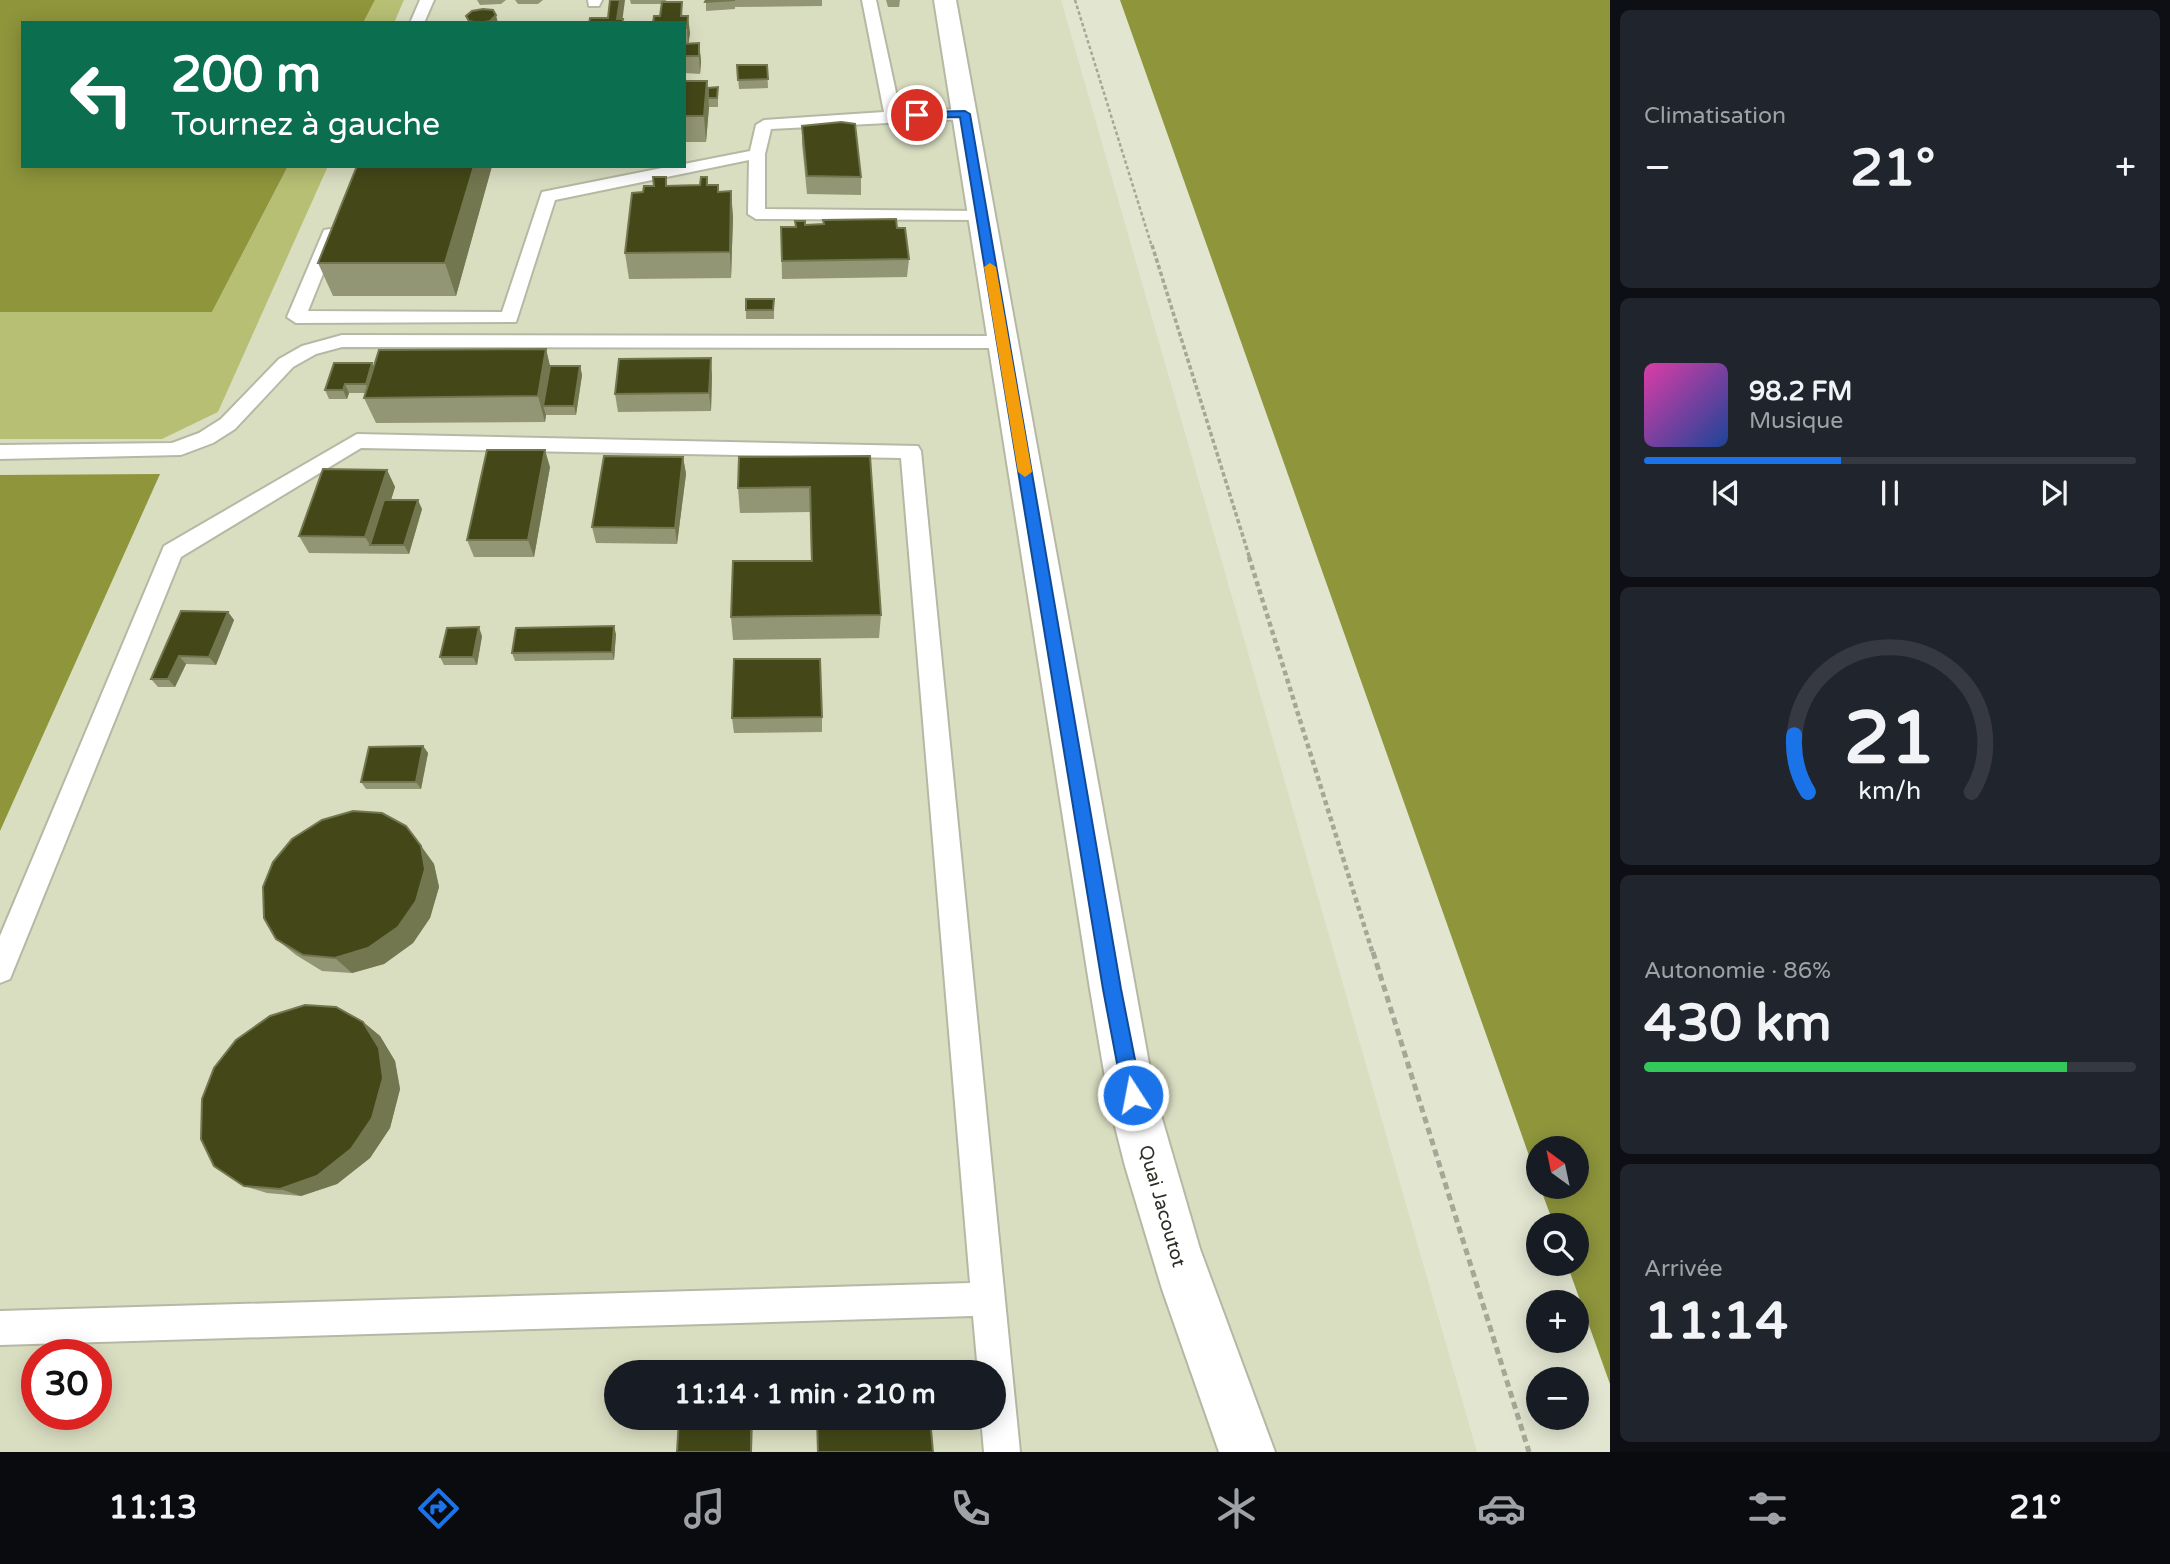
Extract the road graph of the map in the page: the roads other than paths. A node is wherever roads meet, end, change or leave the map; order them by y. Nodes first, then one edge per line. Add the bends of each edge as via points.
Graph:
1 (426, 0) edge
2 (869, 0) edge
3 (945, 0) edge
4 (418, 21) edge
5 (965, 114) junction
6 (893, 116) junction
7 (757, 154) junction
8 (337, 216) edge
9 (981, 216) junction
10 (1003, 342) junction
11 (0, 452) edge
12 (0, 969) edge
13 (987, 1299) junction
14 (0, 1328) edge
15 (1002, 1452) edge
16 (1247, 1452) edge

1 - 4 lane
2 - 6 lane
3 - 5 street, Quai Jacoutot
5 - 6 lane
5 - 9 street, Quai Jacoutot
6 - 7 lane via 764,125
7 - 8 lane via 548,196 509,318 296,317
7 - 9 lane via 756,214
9 - 10 street, Quai Jacoutot
10 - 11 lane via 342,341 309,350 286,363 228,425 174,450
10 - 16 street, Quai Jacoutot via 1138,1122 1171,1240
12 - 13 lane via 172,552 356,441 911,452
13 - 14 lane
13 - 15 lane

